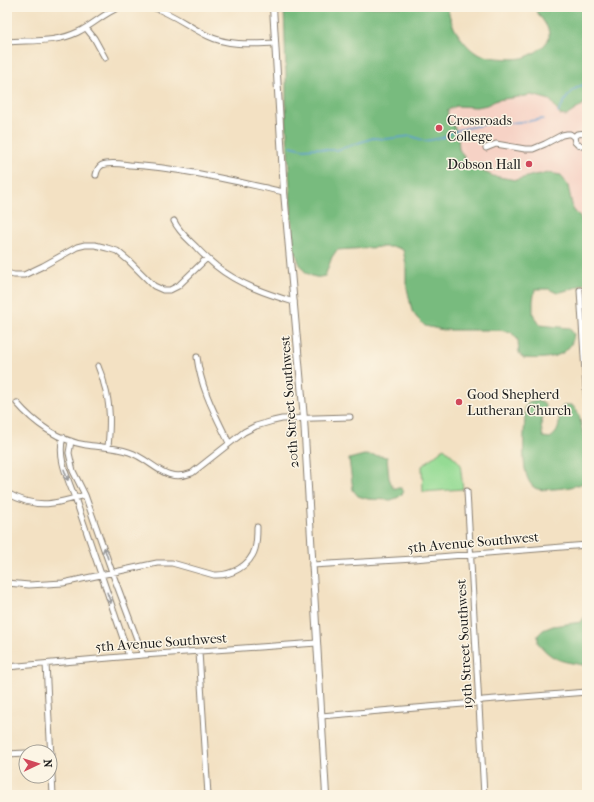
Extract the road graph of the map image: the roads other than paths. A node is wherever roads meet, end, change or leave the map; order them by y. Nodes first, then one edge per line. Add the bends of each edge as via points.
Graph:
1 (120, 7) edge
2 (152, 7) edge
3 (273, 7) edge
4 (86, 28) junction
5 (7, 42) edge
6 (275, 43) junction
7 (106, 58) dead end
8 (587, 133) edge
9 (574, 137) junction
10 (587, 144) edge
11 (486, 148) dead end
12 (96, 175) dead end
13 (284, 192) junction
14 (174, 221) dead end
15 (207, 258) junction
16 (7, 273) edge
17 (580, 290) dead end
18 (294, 302) junction
19 (197, 357) dead end
20 (98, 366) dead end
21 (17, 403) dead end
22 (587, 407) edge
23 (350, 417) dead end
24 (304, 419) junction
25 (63, 437) junction
26 (71, 441) junction
27 (229, 443) junction
28 (108, 447) junction
29 (467, 491) dead end
30 (7, 494) edge
31 (85, 495) junction
32 (75, 498) junction
33 (257, 527) dead end
34 (587, 545) edge
35 (471, 554) junction
36 (312, 564) junction
37 (112, 572) junction
38 (101, 575) junction
39 (7, 583) edge
40 (317, 643) junction
41 (199, 652) junction
42 (143, 655) junction
43 (129, 656) junction
44 (46, 664) junction
45 (7, 667) edge
46 (587, 692) edge
47 (479, 702) junction
48 (322, 716) junction
49 (51, 744) edge
50 (18, 753) edge
51 (7, 754) edge
52 (52, 784) edge
53 (53, 795) edge
54 (208, 795) edge
55 (326, 795) edge
56 (484, 795) edge

1 - 4 street
2 - 6 street via 208,36 226,42
3 - 6 street, 20th Street Southwest
4 - 5 street via 62,38
4 - 7 street
6 - 13 street, 20th Street Southwest
8 - 9 street
9 - 10 street via 578,145
9 - 11 street via 570,134 562,135 533,149 496,144
12 - 13 street via 97,169 105,164 138,165 189,171
13 - 18 street, 20th Street Southwest
14 - 15 street via 177,228
15 - 16 street via 178,286 170,290 154,286 117,251 95,245 77,247 24,275
15 - 18 street via 238,281
17 - 22 street
18 - 24 street, 20th Street Southwest
19 - 27 street via 206,395
20 - 28 street via 109,408
21 - 25 street via 35,421
23 - 24 street
24 - 27 street via 268,422 250,429
24 - 36 street, 20th Street Southwest
25 - 26 street
25 -> 32 street via 62,461
26 - 28 street
26 - 31 street via 70,461
27 - 28 street via 192,473 180,476 162,472 128,451
29 - 35 street, 19th Street Southwest
30 - 32 street via 39,504
31 - 32 street
37 -> 31 street
32 - 38 street
33 - 37 street via 256,548 251,557 240,568 228,574 210,574 166,562
34 - 35 street, 5th Avenue Southwest
35 - 36 street, 5th Avenue Southwest
35 - 47 street, 19th Street Southwest
36 - 40 street, 20th Street Southwest
37 - 38 street
37 - 42 street
38 - 39 street via 50,585
38 -> 43 street
40 - 41 street, 5th Avenue Southwest
40 - 48 street, 20th Street Southwest
41 - 42 street, 5th Avenue Southwest
41 - 54 street
42 - 43 street, 5th Avenue Southwest
43 - 44 street, 5th Avenue Southwest
44 - 45 street, 5th Avenue Southwest
44 - 49 street
46 - 47 street
47 - 48 street
47 - 56 street, 19th Street Southwest
48 - 55 street, 20th Street Southwest
50 - 51 street
52 - 53 street

